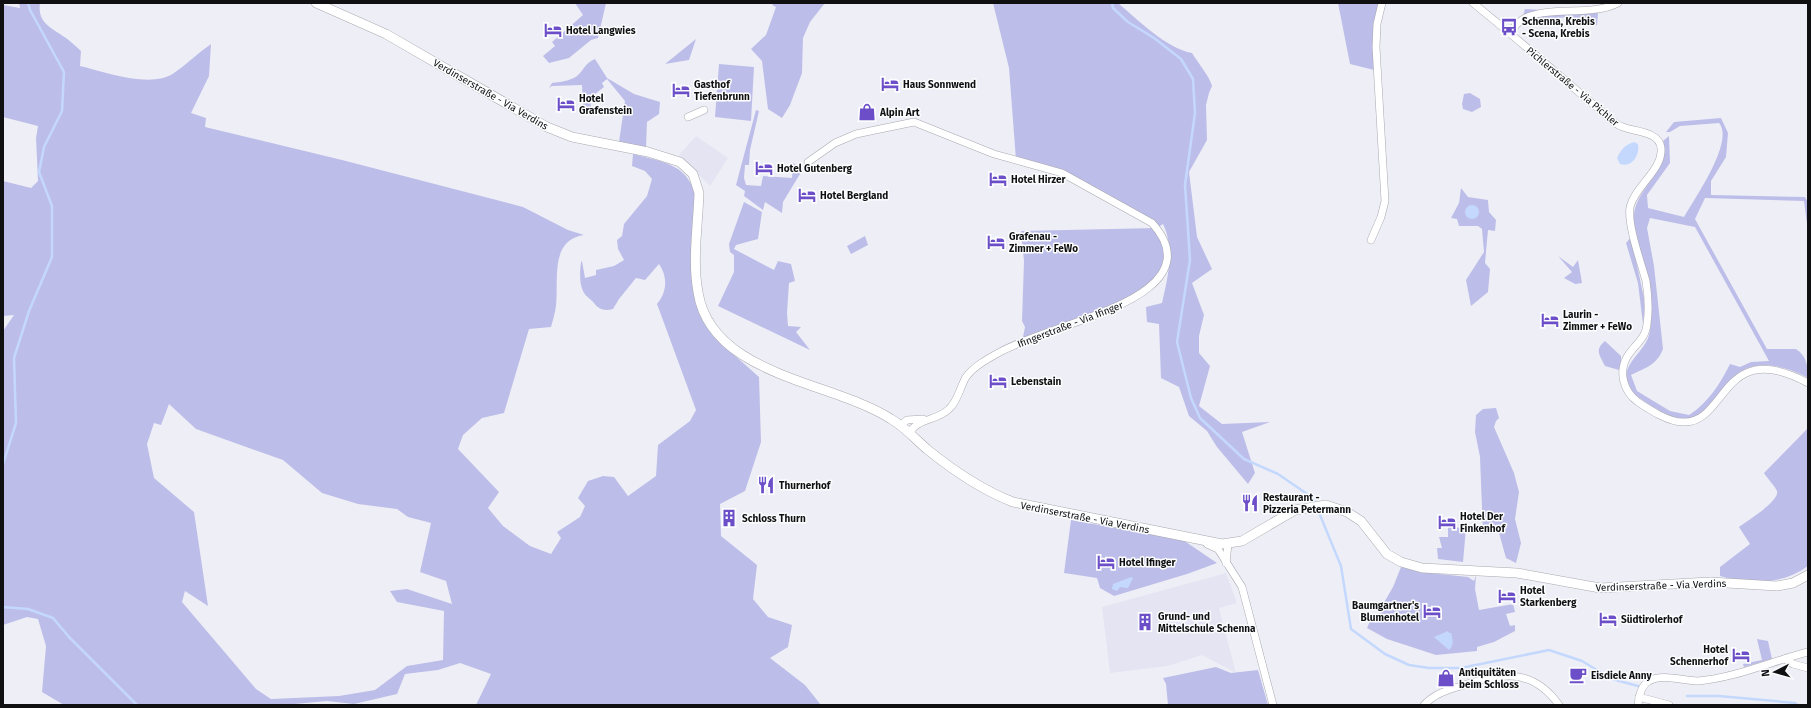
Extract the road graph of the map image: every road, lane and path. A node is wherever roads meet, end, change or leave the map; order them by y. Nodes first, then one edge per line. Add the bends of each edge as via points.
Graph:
1 (316, 3) edge
2 (1382, 3) edge
3 (1473, 3) edge
4 (1618, 3) edge
5 (1509, 33) junction
6 (704, 110) dead end
7 (688, 117) dead end
8 (808, 162) dead end
9 (1371, 240) dead end
10 (1808, 383) edge
11 (929, 419) junction
12 (900, 426) junction
13 (909, 433) junction
14 (1194, 539) junction
15 (1228, 544) junction
16 (1226, 563) junction
17 (1808, 576) edge
18 (1808, 652) edge
19 (1785, 659) junction
20 (1808, 668) edge
21 (1640, 694) junction
22 (1668, 704) edge
23 (1273, 705) edge
24 (1424, 705) edge
25 (1559, 705) edge
26 (1638, 705) edge

1 - 12 street, Verdinserstraße - Via Verdins via 386,34 547,127 572,137 665,156 685,165 696,179 699,192 696,278 698,293 707,319 725,343 752,361 867,406
2 - 9 street via 1377,24 1376,47 1385,201
3 - 5 street, Pichlerstraße - Via Pichler
4 - 5 street via 1598,10 1527,17
5 - 10 street, Pichlerstraße - Via Pichler via 1615,124 1655,137 1661,145 1660,157 1635,194 1630,207 1631,224 1646,283 1648,309 1644,336 1624,365 1623,380 1630,395 1662,416 1684,422 1694,421 1706,414 1733,381 1751,371 1777,370 1792,374
6 - 7 street
8 - 11 street, Ifingerstraße - Via Ifinger via 835,142 856,134 914,122 994,154 1062,173 1152,223 1164,240 1164,270 1140,294 1115,308 1018,344 988,359 967,376 949,409 940,416
11 - 12 street, Ifingerstraße - Via Ifinger via 910,419
11 - 13 street, Ifingerstraße - Via Ifinger via 916,423
12 - 13 street, Verdinserstraße - Via Verdins
13 - 14 street, Verdinserstraße - Via Verdins via 971,481 1013,502
14 - 15 street, Verdinserstraße - Via Verdins
14 - 16 street via 1218,549
15 - 16 street
15 - 17 street, Verdinserstraße - Via Verdins via 1242,541 1288,514 1321,505 1335,507 1361,521 1387,554 1400,562 1422,568 1517,573 1600,588 1710,582 1777,586 1793,583
16 - 23 street via 1242,587 1247,601
18 - 19 street
19 - 20 street
19 - 21 street via 1705,680 1655,678 1648,681
21 - 22 street
21 - 26 street
24 - 25 street via 1435,695 1453,688 1508,675 1524,677 1539,684

